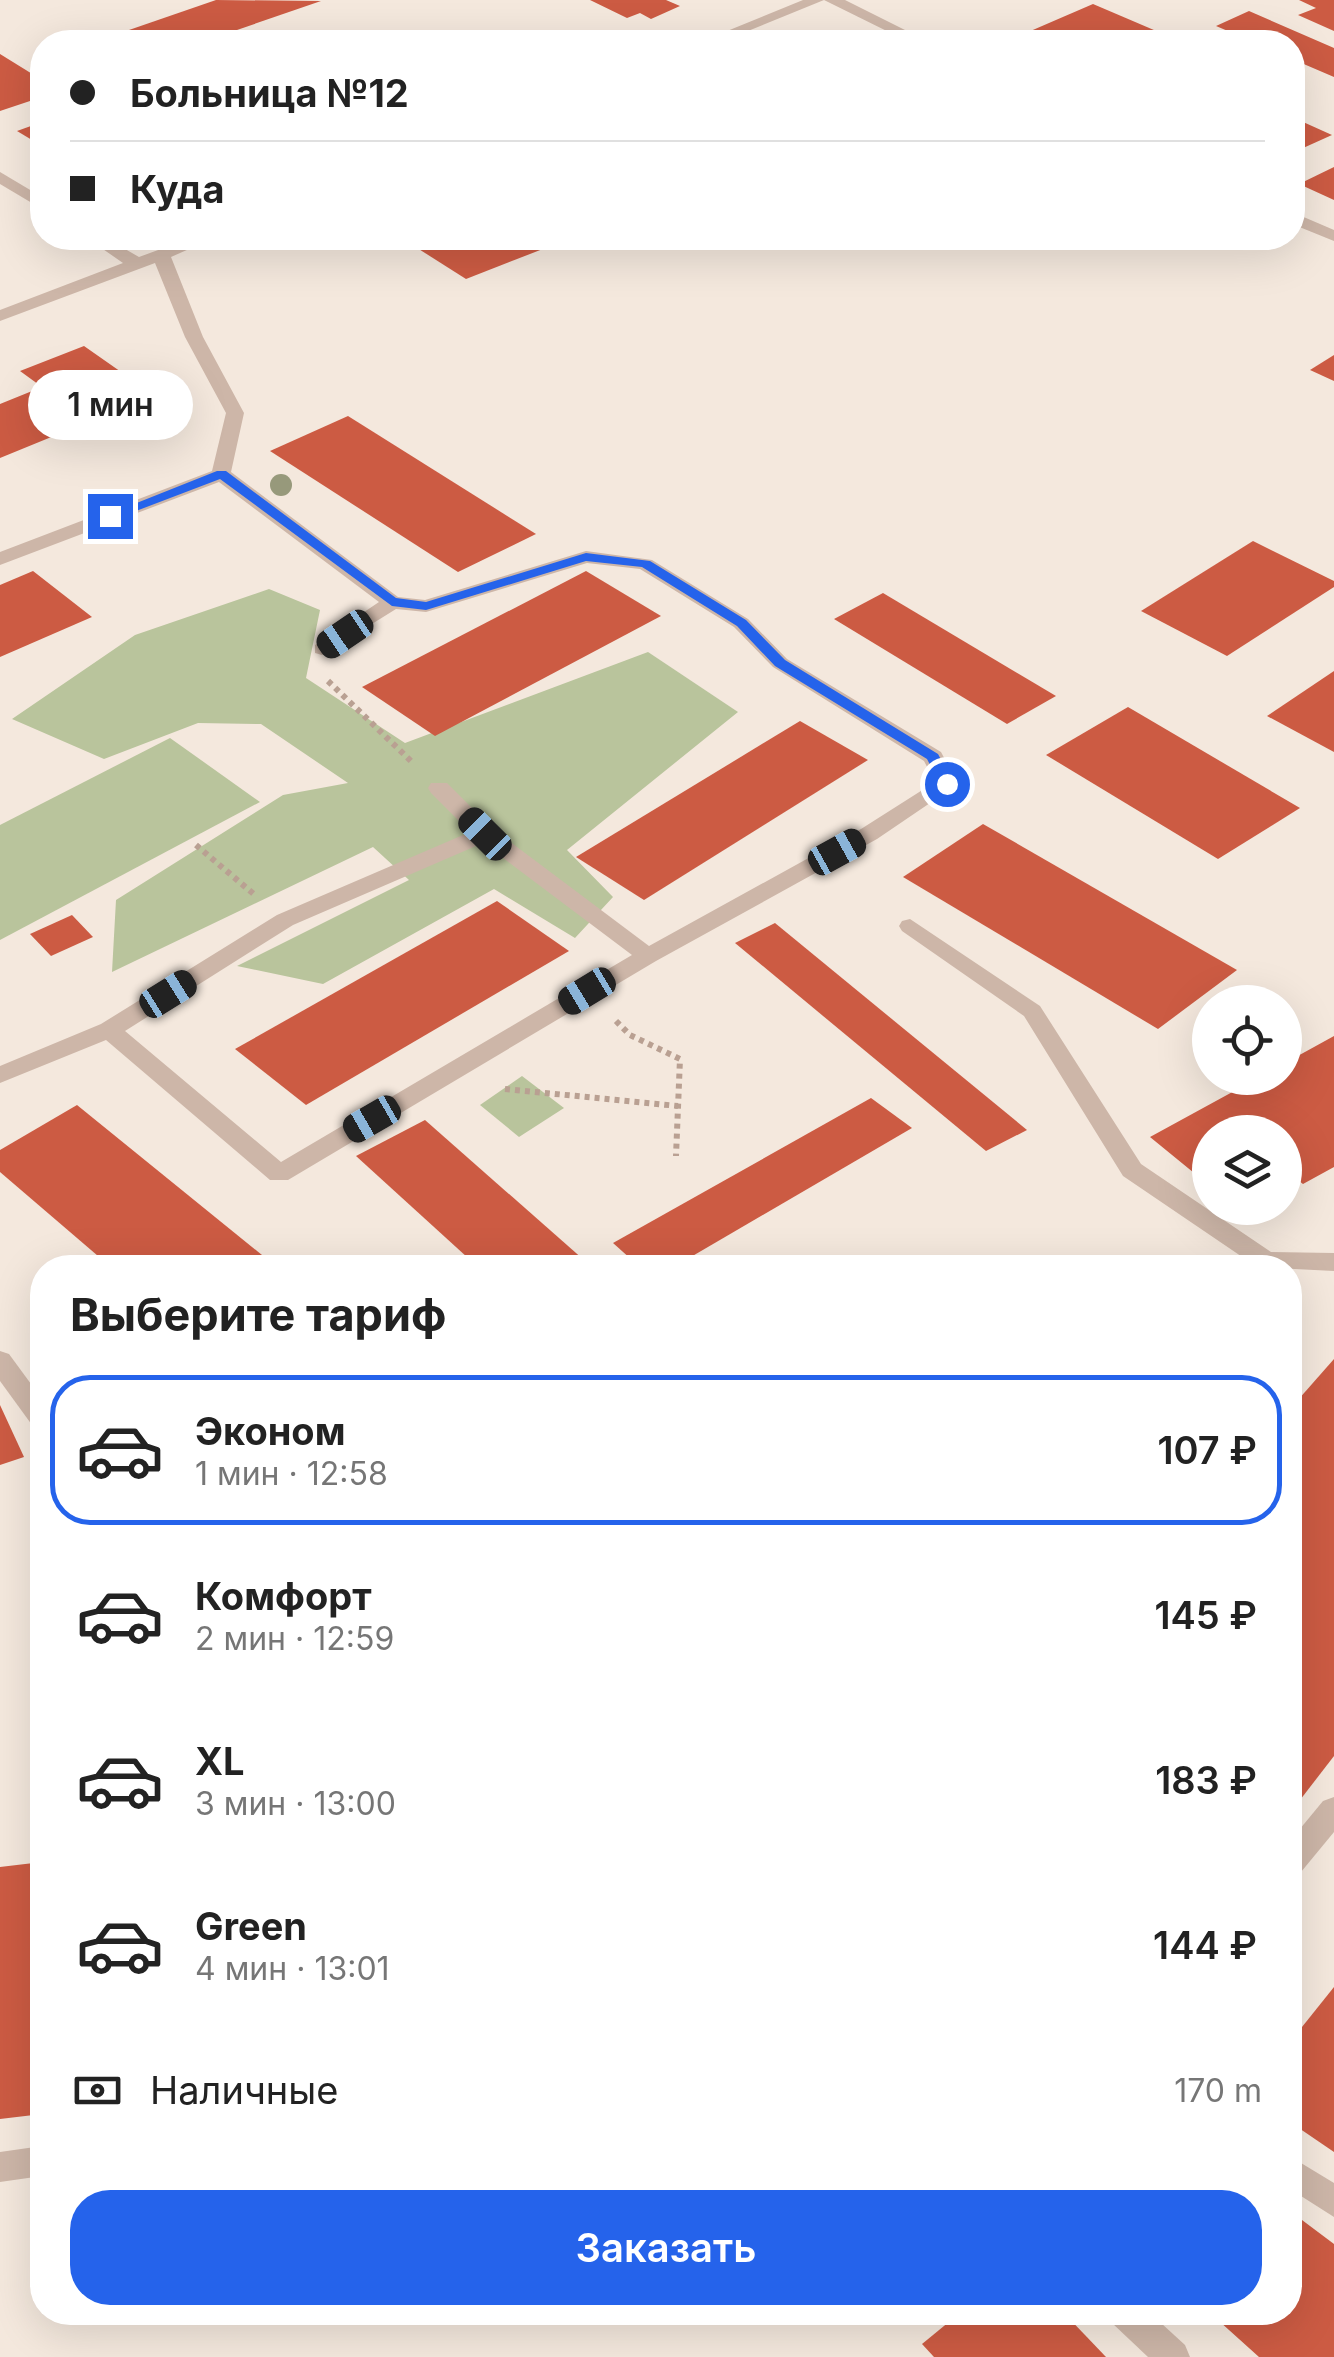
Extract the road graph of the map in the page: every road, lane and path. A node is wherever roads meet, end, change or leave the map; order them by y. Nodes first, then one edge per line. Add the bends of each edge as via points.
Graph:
1 (817, 0) edge
2 (832, 0) edge
3 (739, 30) edge
4 (896, 30) edge
5 (0, 178) edge
6 (30, 197) edge
7 (1305, 223) edge
8 (1334, 236) edge
9 (113, 250) edge
10 (173, 250) edge
11 (162, 254) junction
12 (136, 264) junction
13 (0, 316) edge
14 (221, 474) junction
15 (0, 559) edge
16 (392, 602) junction
17 (322, 649) joint
18 (439, 788) joint
19 (485, 834) junction
20 (196, 845) dead end
21 (285, 920) junction
22 (910, 926) dead end
23 (648, 956) junction
24 (587, 991) junction
25 (109, 1030) junction
26 (0, 1074) edge
27 (435, 1082) junction
28 (678, 1106) junction
29 (676, 1156) dead end
30 (1259, 1255) edge
31 (1302, 1261) edge
32 (1334, 1262) edge
33 (0, 1361) edge
34 (30, 1402) edge
35 (1334, 1810) edge
36 (1302, 1849) edge
37 (30, 2162) edge
38 (0, 2166) edge
39 (1302, 2179) edge
40 (1334, 2202) edge
41 (1138, 2325) edge
42 (1174, 2357) edge

1 - 3 street
2 - 4 street
5 - 6 street
7 - 8 street
9 - 12 street
10 - 11 street
11 - 12 street
11 - 14 street via 194,337 234,413
12 - 13 street
14 - 15 street
14 - 16 street
16 - 17 street
16 - 23 street via 426,606 586,557 645,564 741,623 780,663 933,757 947,784
17 - 18 path via 325,678
18 - 19 street
19 - 21 street
19 - 23 street
20 - 21 path
21 - 25 street
22 - 30 street via 1032,1011 1132,1170
23 - 24 street
24 - 27 street
24 - 28 path via 630,1035 680,1059
25 - 26 street
25 - 27 street via 279,1174
27 - 28 path
28 - 29 path
31 - 32 street
33 - 34 street
35 - 36 street
37 - 38 street
39 - 40 street
41 - 42 street

